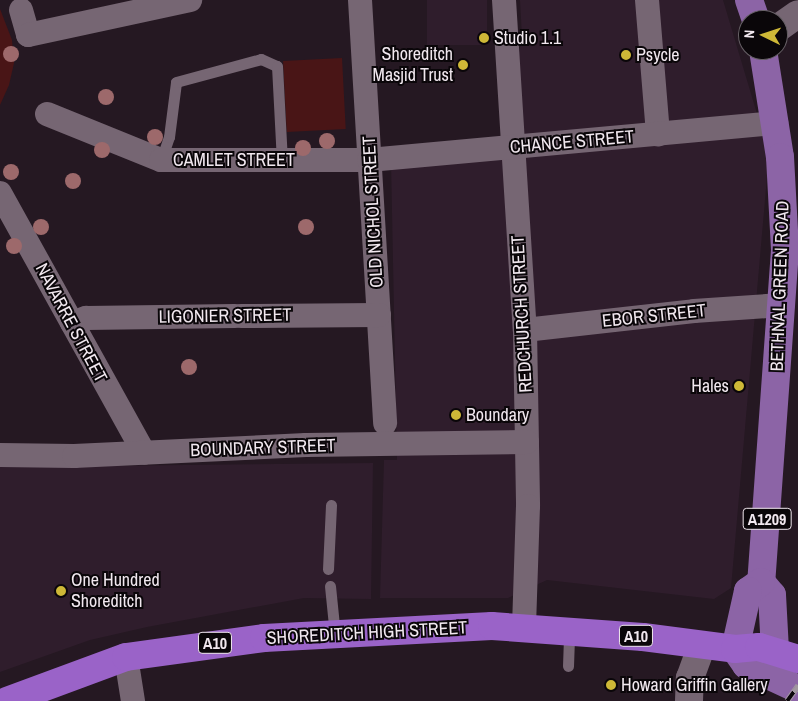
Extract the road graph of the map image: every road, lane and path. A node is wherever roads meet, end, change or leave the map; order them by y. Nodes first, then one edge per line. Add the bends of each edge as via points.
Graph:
1 (190, 0) edge
2 (360, 0) edge
3 (504, 0) edge
4 (647, 0) edge
5 (21, 10) dead end
6 (765, 60) edge
7 (47, 114) dead end
8 (776, 123) junction
9 (658, 135) junction
10 (512, 148) junction
11 (161, 160) junction
12 (369, 160) junction
13 (282, 161) junction
14 (790, 185) edge
15 (0, 193) edge
16 (783, 305) junction
17 (379, 315) junction
18 (72, 323) junction
19 (525, 330) junction
20 (384, 423) dead end
21 (526, 442) junction
22 (144, 453) junction
23 (0, 455) edge
24 (331, 504) dead end
25 (328, 569) dead end
26 (762, 582) junction
27 (330, 586) dead end
28 (524, 629) junction
29 (569, 632) junction
30 (335, 637) junction
31 (702, 645) junction
32 (735, 649) junction
33 (787, 655) edge
34 (126, 657) junction
35 (568, 666) dead end
36 (798, 689) edge
37 (7, 701) edge
38 (133, 701) edge
39 (689, 701) edge

1 - 5 street via 28,35
2 - 12 street, OLD NICHOL STREET
3 - 10 street, REDCHURCH STREET
4 - 9 street
6 - 8 main road, BETHNAL GREEN ROAD / A1209
7 - 11 street, CAMLET STREET
8 - 9 street, CHANCE STREET
8 - 14 main road, BETHNAL GREEN ROAD / A1209
9 - 10 street, CHANCE STREET
10 - 12 street, CHANCE STREET
10 - 19 street, REDCHURCH STREET
11 - 13 street, CAMLET STREET
11 - 13 lane via 169,137 176,82 262,59 277,66
12 - 13 street, CAMLET STREET
12 - 17 street, OLD NICHOL STREET
14 - 16 main road, BETHNAL GREEN ROAD / A1209
15 - 18 street, NAVARRE STREET
16 - 19 street, EBOR STREET via 694,311
16 - 26 main road, BETHNAL GREEN ROAD / A1209
17 - 18 street, LIGONIER STREET via 86,318
17 - 20 street, OLD NICHOL STREET
18 - 22 street, NAVARRE STREET
19 - 21 street, REDCHURCH STREET
21 - 22 street, BOUNDARY STREET via 306,445
21 - 28 street, REDCHURCH STREET
22 - 23 street, BOUNDARY STREET
24 - 25 lane
26 - 32 main road via 748,591
26 - 33 main road via 772,595
27 - 30 lane
28 - 29 highway, SHOREDITCH HIGH STREET / A10
28 - 30 highway, SHOREDITCH HIGH STREET / A10 via 492,626
29 - 31 highway, SHOREDITCH HIGH STREET / A10
29 - 35 lane
30 - 34 highway, SHOREDITCH HIGH STREET / A10 via 225,642
31 - 32 highway, SHOREDITCH HIGH STREET / A10
31 - 39 street via 690,678
32 - 33 highway, SHOREDITCH HIGH STREET / A10 via 759,647
32 - 36 main road via 746,665
34 - 37 highway, SHOREDITCH HIGH STREET / A10
34 - 38 street

